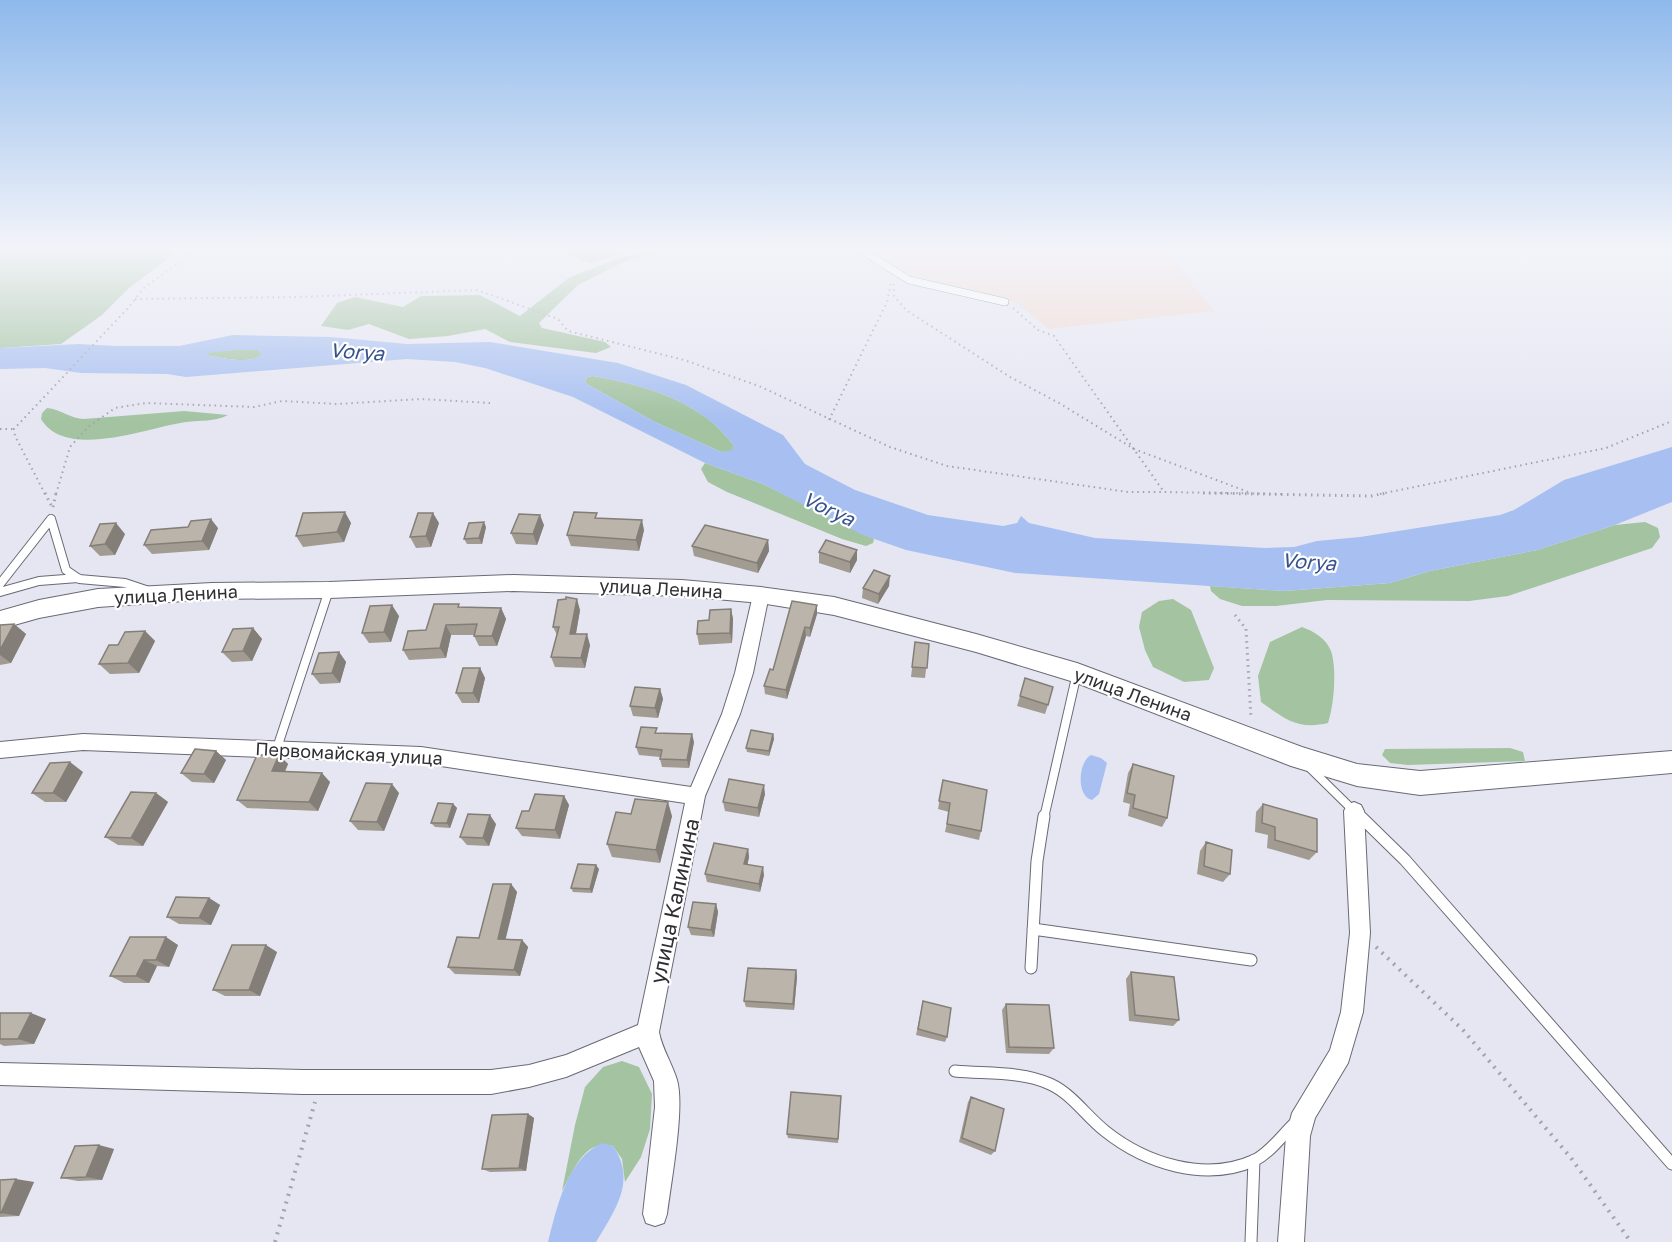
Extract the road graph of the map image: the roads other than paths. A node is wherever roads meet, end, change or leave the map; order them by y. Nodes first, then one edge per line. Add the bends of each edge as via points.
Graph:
1 (79, 579) junction
2 (0, 584) edge
3 (329, 590) junction
4 (0, 592) edge
5 (153, 593) junction
6 (761, 595) junction
7 (0, 620) edge
8 (1077, 673) junction
9 (277, 747) junction
10 (0, 750) edge
11 (1300, 758) junction
12 (1672, 762) edge
13 (696, 796) junction
14 (1354, 812) junction
15 (1033, 929) junction
16 (1251, 960) dead end
17 (1030, 968) dead end
18 (648, 1032) junction
19 (955, 1071) dead end
20 (0, 1074) edge
21 (1304, 1113) junction
22 (1254, 1160) junction
23 (1672, 1164) edge
24 (655, 1215) dead end
25 (1251, 1242) edge
26 (1291, 1242) edge

1 - 2 lane via 66,570 51,519
1 - 4 lane via 33,581
1 - 5 lane via 125,583
3 - 5 street, улица Ленина
3 - 6 street, улица Ленина via 502,583 598,584
3 - 9 lane
5 - 7 street, улица Ленина via 72,602
6 - 8 street, улица Ленина via 834,606 911,625
6 - 13 street, улица Калинина via 731,714
8 - 11 street, улица Ленина
8 - 15 lane via 1041,830
9 - 10 street, Первомайская улица via 83,742
9 - 13 street, Первомайская улица via 422,755
11 - 12 street, улица Ленина via 1357,775 1420,783
11 - 14 lane
13 - 18 street, улица Калинина
14 - 21 street via 1360,933 1352,1012 1340,1055
14 - 23 lane via 1405,861
15 - 16 lane
15 - 17 lane
18 - 20 street via 566,1066 529,1077 491,1082
18 - 24 street, улица Калинина via 666,1081 667,1107
19 - 22 lane via 1037,1079 1051,1085 1106,1133 1164,1162 1189,1169 1227,1170
21 - 22 lane
21 - 26 street via 1298,1136
22 - 25 lane

